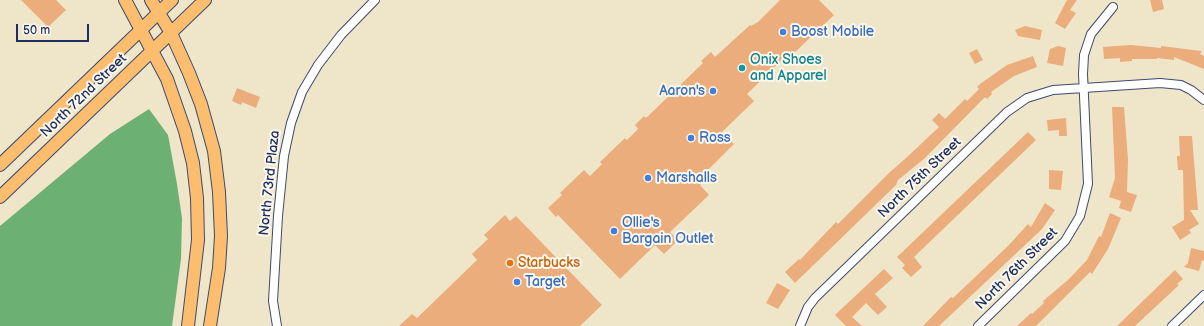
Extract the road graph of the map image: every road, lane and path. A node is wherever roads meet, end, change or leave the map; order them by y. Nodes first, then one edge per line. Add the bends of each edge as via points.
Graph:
1 (125, 0) edge
2 (151, 0) edge
3 (172, 0) edge
4 (205, 0) edge
5 (376, 0) edge
6 (1113, 7) dead end
7 (159, 13) junction
8 (142, 29) junction
9 (171, 34) junction
10 (153, 50) junction
11 (1083, 88) junction
12 (1204, 100) edge
13 (0, 165) edge
14 (1, 193) edge
15 (1204, 295) edge
16 (1174, 325) edge
17 (188, 326) edge
18 (210, 326) edge
19 (277, 326) edge
20 (800, 326) edge
21 (978, 326) edge

1 - 8 main road
2 - 7 main road
3 - 7 main road, North 72nd Street
4 - 9 main road, North 72nd Street
5 - 19 street, North 73rd Plaza via 340,35 322,59 302,92 291,123 284,156 278,216 273,301
6 - 11 street, North 76th Street via 1099,22 1087,45 1083,66
7 - 8 main road, North 72nd Street
7 - 9 main road
8 - 10 main road
8 - 13 main road, North 72nd Street
9 - 10 main road, North 72nd Street
9 - 18 main road via 199,98 216,159 221,236
10 - 14 main road, North 72nd Street
10 - 17 main road via 178,108 195,176 198,240
11 - 12 street, North 75th Street via 1177,84
11 - 20 street, North 75th Street via 1042,92 1014,106 815,298
11 - 21 street, North 76th Street via 1088,184 1080,216 1065,241
15 - 16 street

